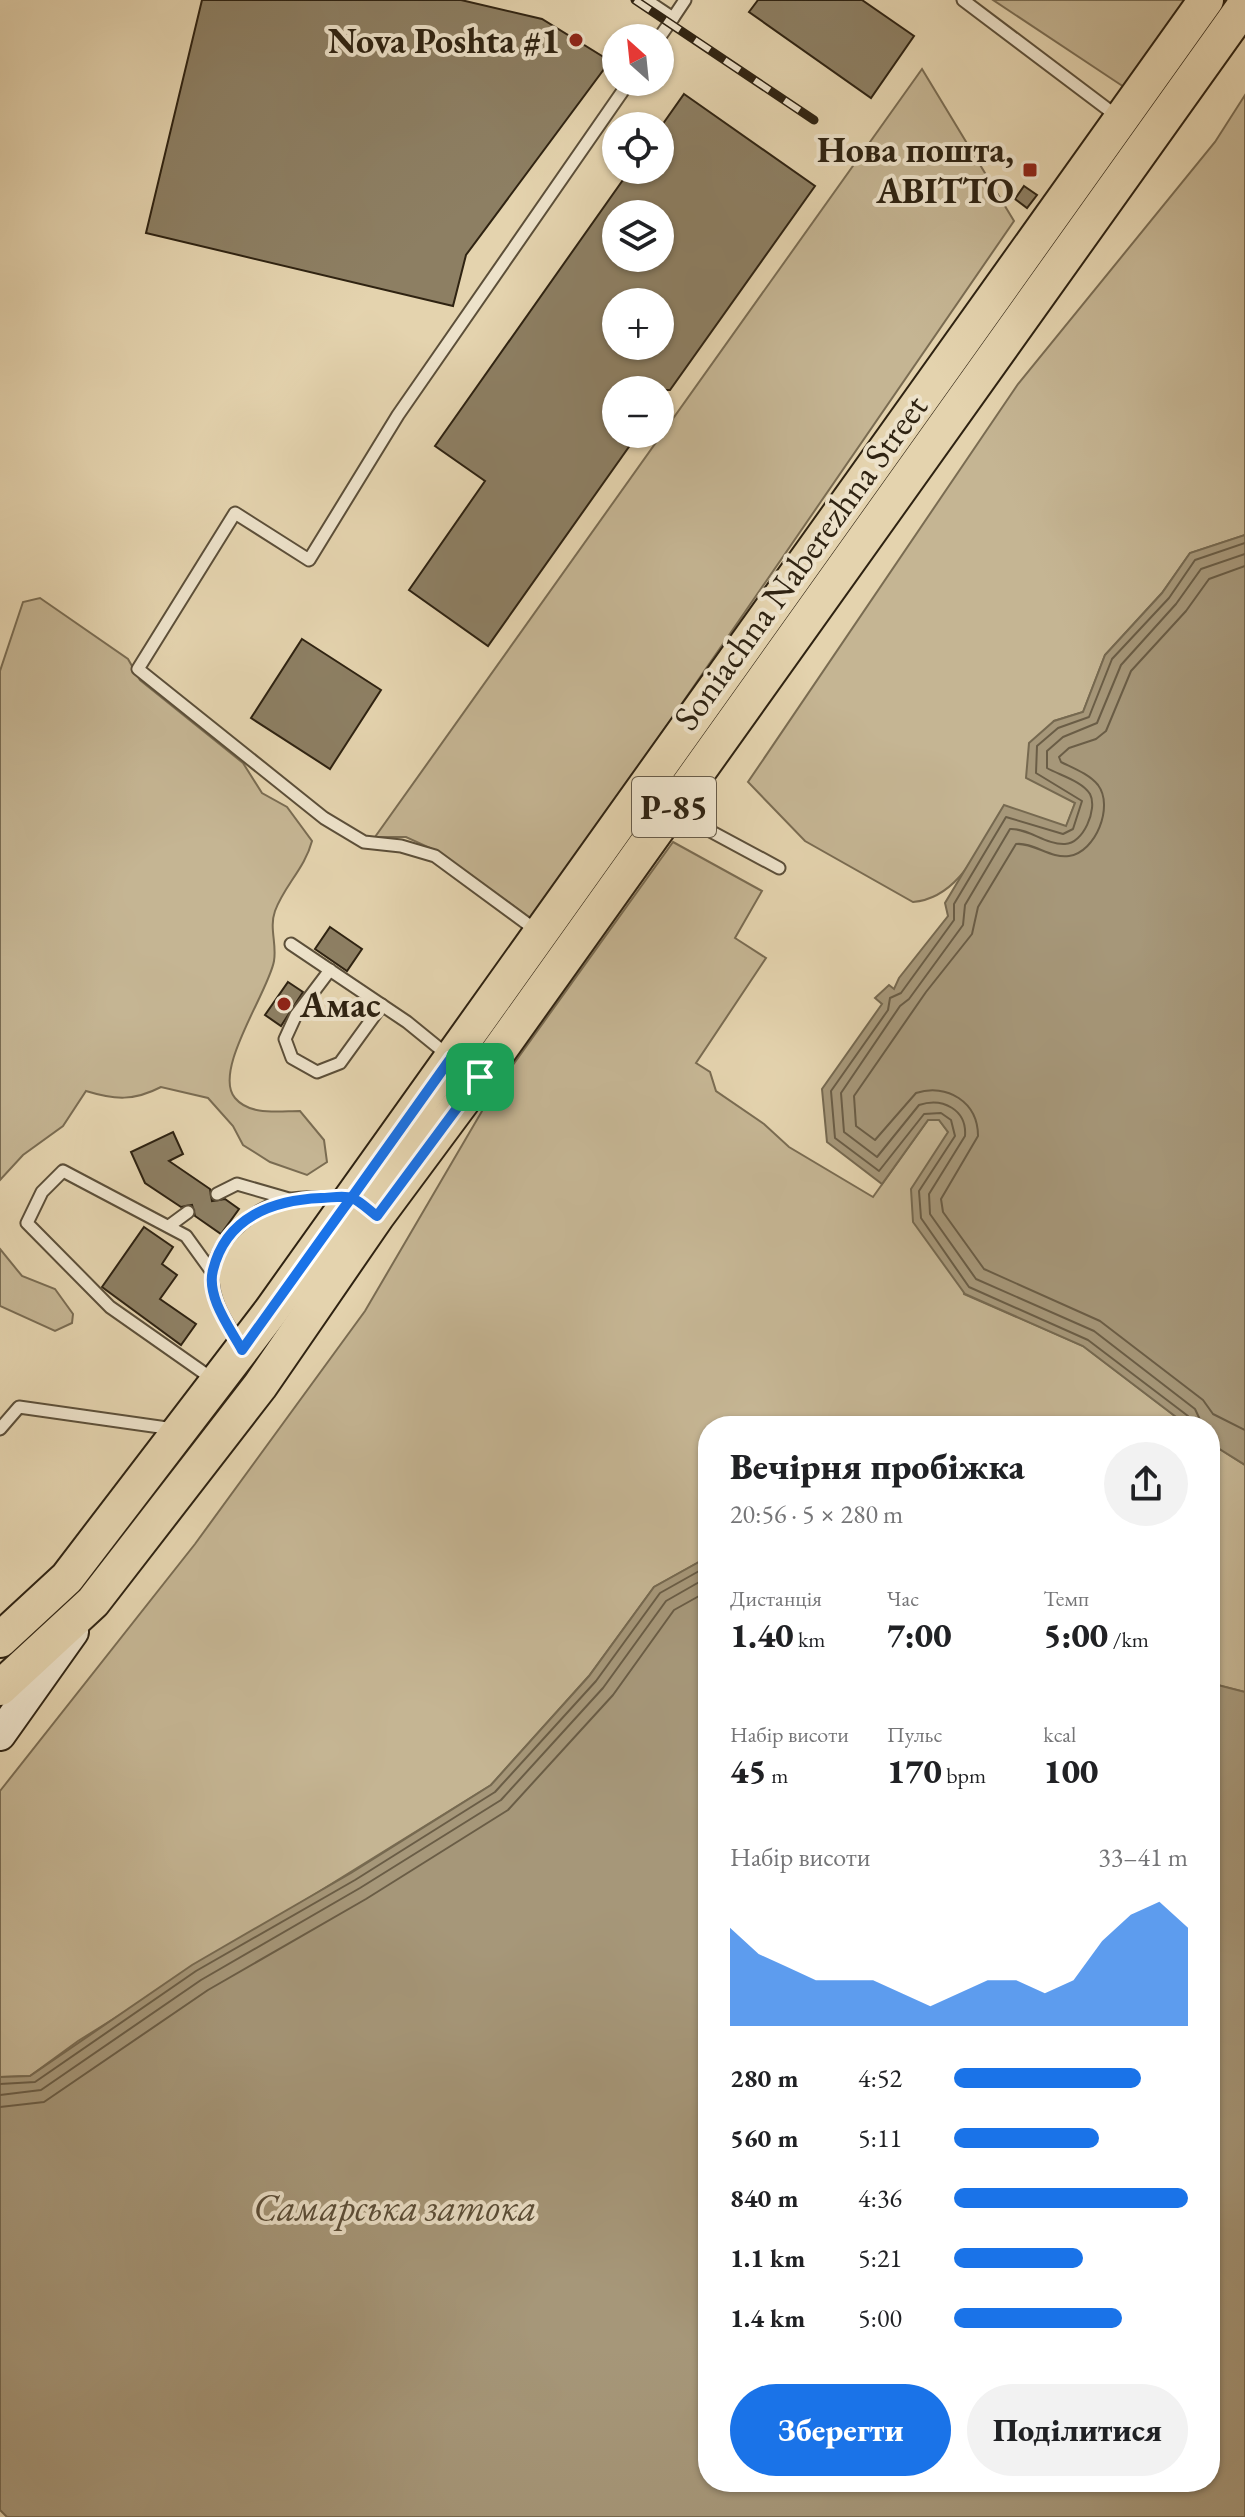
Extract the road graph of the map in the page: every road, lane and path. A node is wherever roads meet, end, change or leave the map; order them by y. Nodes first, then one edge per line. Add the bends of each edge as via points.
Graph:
1 (646, 0) edge
2 (685, 0) edge
3 (963, 0) edge
4 (1206, 0) edge
5 (1245, 5) edge
6 (673, 18) junction
7 (669, 24) edge
8 (619, 96) edge
9 (1137, 131) junction
10 (672, 810) junction
11 (779, 868) dead end
12 (540, 933) junction
13 (291, 944) dead end
14 (330, 970) junction
15 (382, 1005) junction
16 (466, 1068) junction
17 (217, 1194) dead end
18 (290, 1199) junction
19 (364, 1207) junction
20 (188, 1212) dead end
21 (169, 1226) junction
22 (212, 1272) junction
23 (240, 1372) junction
24 (0, 1429) edge
25 (183, 1430) junction
26 (93, 1602) junction
27 (0, 1640) edge
28 (0, 1688) edge
29 (0, 1735) edge

1 - 6 lane
2 - 6 lane
3 - 9 lane
4 - 9 main road, Soniachna Naberezhna Street / Р-85
5 - 9 main road, Soniachna Naberezhna Street / Р-85
6 - 7 lane
8 - 12 lane via 398,415 309,560 235,513 138,669 324,818 364,842 435,856
9 - 10 main road, Soniachna Naberezhna Street / Р-85
9 - 12 main road, Soniachna Naberezhna Street / Р-85
10 - 11 lane
10 - 16 main road, Soniachna Naberezhna Street / Р-85
12 - 16 main road, Soniachna Naberezhna Street / Р-85
13 - 14 lane
14 - 15 lane
14 - 15 lane via 285,1039 292,1058 317,1072 340,1063
15 - 16 lane
16 - 19 main road, Soniachna Naberezhna Street / Р-85
17 - 18 lane via 237,1184
18 - 19 lane
18 - 22 lane via 251,1213 232,1234
19 - 23 main road, Soniachna Naberezhna Street / Р-85
20 - 21 lane
21 - 22 lane via 186,1236
21 - 23 lane via 63,1171 42,1192 27,1223 110,1307
22 - 23 lane
23 - 25 main road, Soniachna Naberezhna Street / Р-85
23 - 26 main road, Soniachna Naberezhna Street / Р-85
24 - 25 lane via 19,1407
25 - 27 main road, Soniachna Naberezhna Street / Р-85 via 67,1578
26 - 28 main road, Soniachna Naberezhna Street / Р-85
26 - 29 main road

